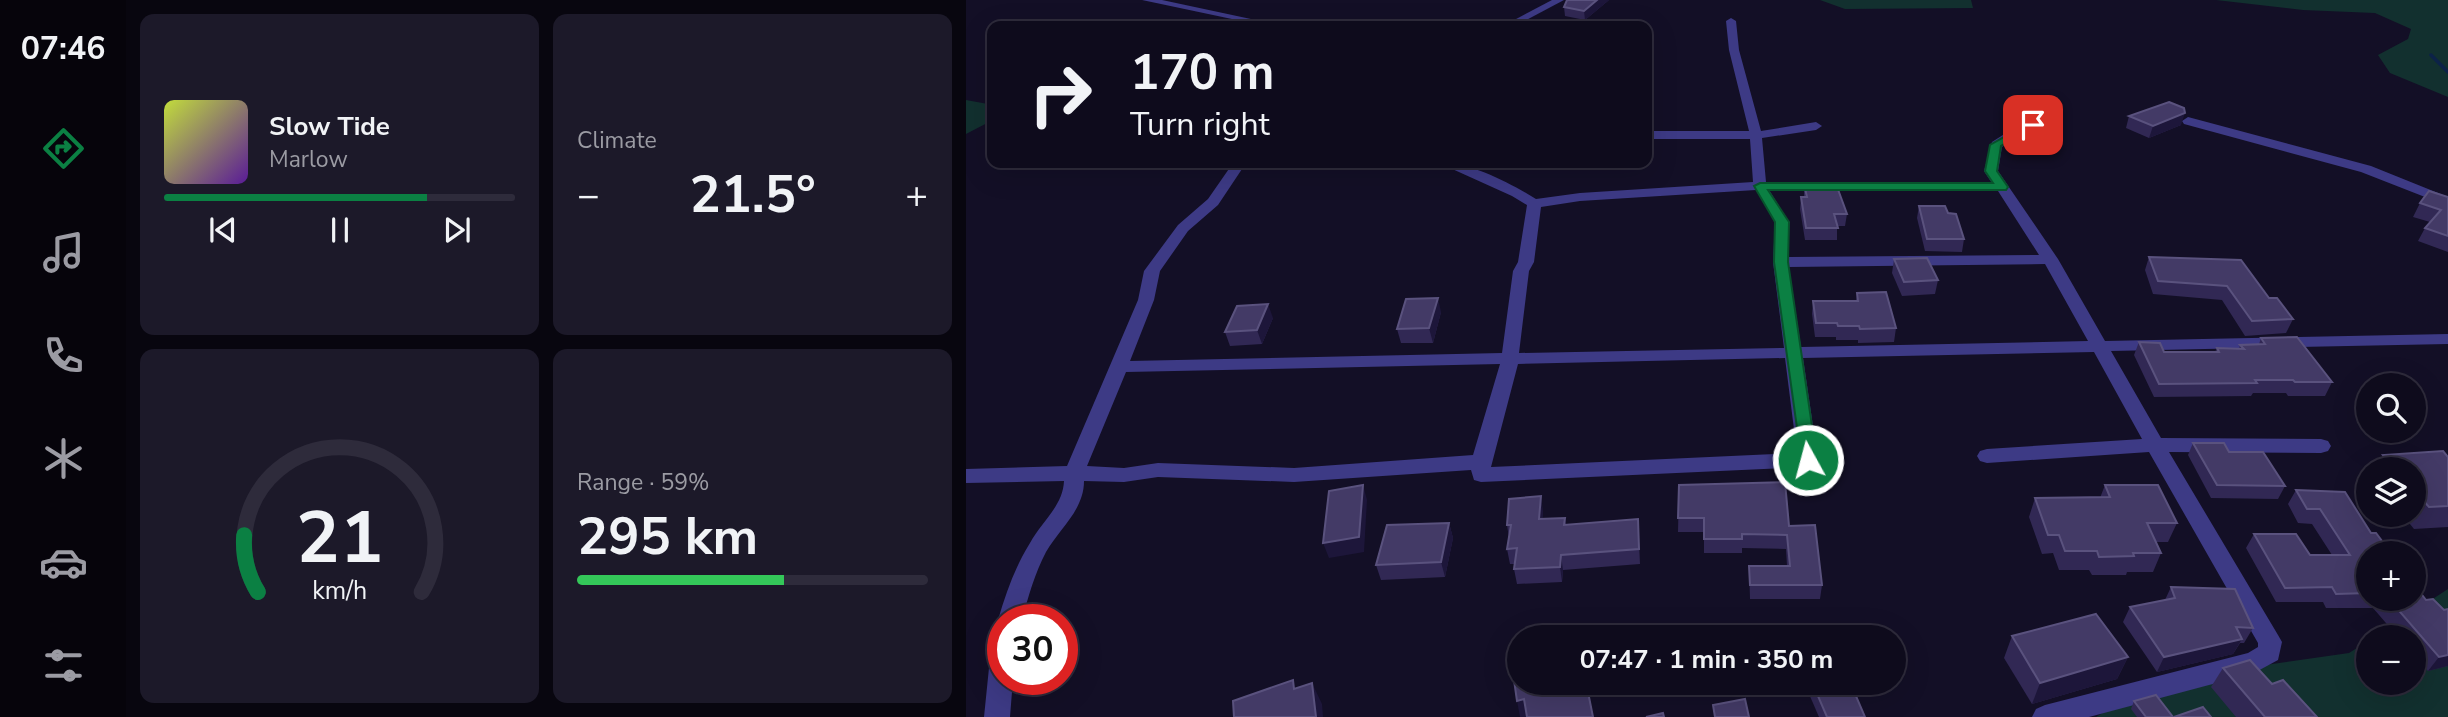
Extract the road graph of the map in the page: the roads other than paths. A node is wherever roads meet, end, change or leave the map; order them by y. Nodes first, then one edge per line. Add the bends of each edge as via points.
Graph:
1 (1147, 0) edge
2 (1559, 0) edge
3 (1254, 21) edge
4 (1518, 21) edge
5 (1731, 21) dead end
6 (2056, 117) dead end
7 (2188, 121) edge
8 (1816, 126) dead end
9 (1652, 135) edge
10 (1756, 135) junction
11 (1236, 168) edge
12 (1458, 168) edge
13 (1760, 186) junction
14 (2001, 187) junction
15 (2448, 202) edge
16 (1534, 204) junction
17 (2050, 259) junction
18 (1781, 262) junction
19 (2448, 339) edge
20 (2098, 345) junction
21 (1796, 355) junction
22 (1510, 361) junction
23 (1119, 367) junction
24 (2155, 445) junction
25 (2320, 446) dead end
26 (1987, 456) dead end
27 (1481, 463) junction
28 (1074, 473) junction
29 (966, 476) edge
30 (1014, 604) edge
31 (999, 695) edge
32 (997, 717) edge
33 (2045, 717) edge

1 - 3 street
2 - 4 street
5 - 10 street
6 - 14 street via 2017,131 1996,145 1991,171
7 - 15 street via 2366,169
8 - 10 street
9 - 10 street
10 - 13 street
11 - 23 street via 1213,202 1182,228 1152,271 1146,300
12 - 16 street
13 - 14 street
13 - 16 street
13 - 18 street via 1782,222
14 - 17 street
16 - 22 street
17 - 18 street
17 - 20 street
18 - 21 street
19 - 20 street
20 - 21 street
20 - 24 street
21 - 22 street
21 - 27 street via 1808,460 1481,475
22 - 23 street
22 - 27 street
23 - 28 street
24 - 25 street
24 - 26 street
24 - 33 street via 2270,642 2269,653 2254,662
27 - 28 street via 1294,475 1158,470 1124,475
28 - 29 street
28 - 30 street via 1076,491 1044,538
31 - 32 street

